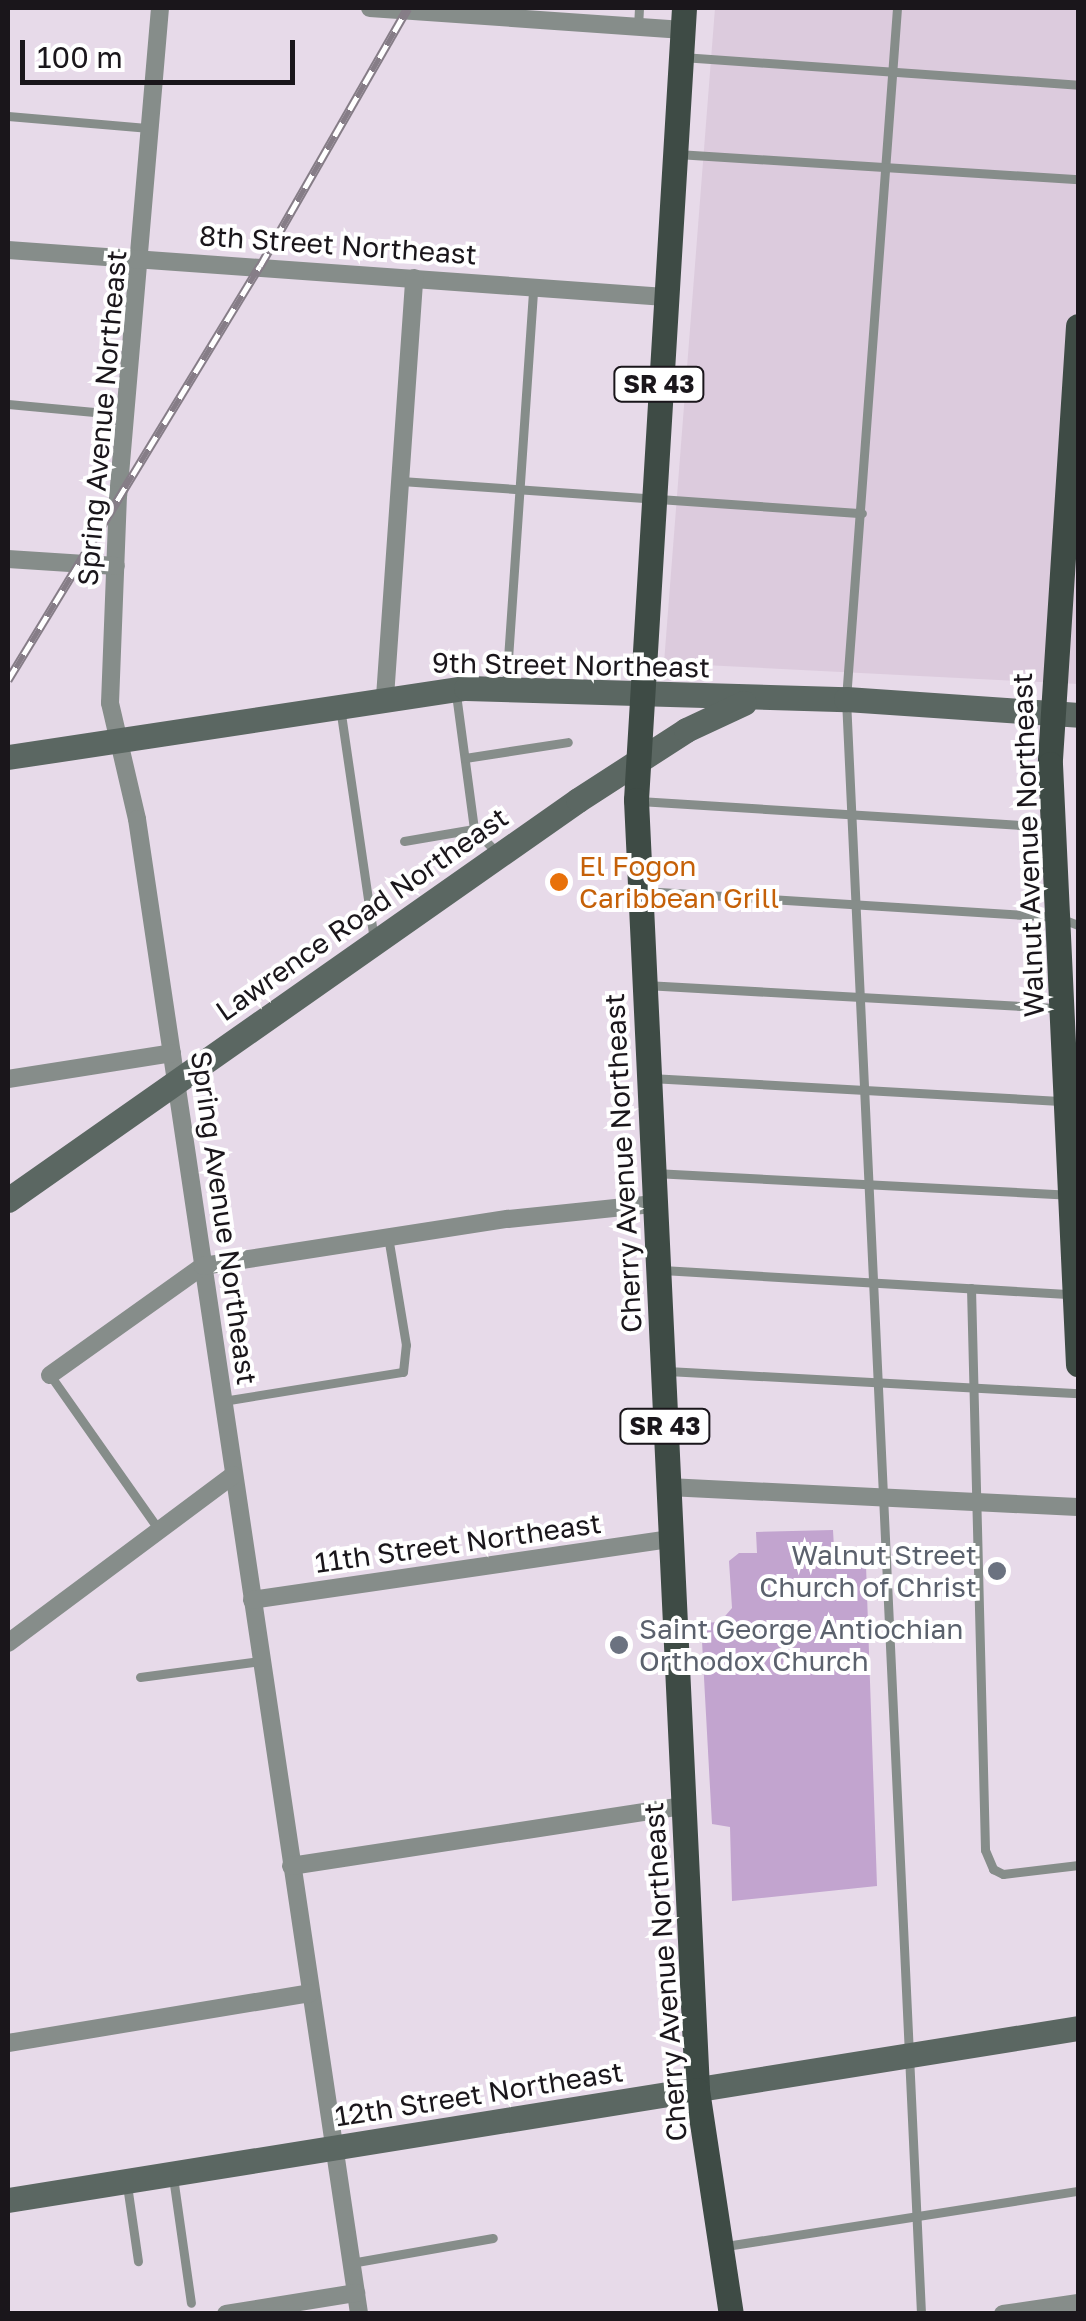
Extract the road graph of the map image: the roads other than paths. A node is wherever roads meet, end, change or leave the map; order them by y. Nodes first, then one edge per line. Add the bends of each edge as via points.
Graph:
1 (160, 8) edge
2 (370, 8) edge
3 (382, 8) edge
4 (898, 8) edge
5 (470, 11) edge
6 (593, 15) edge
7 (639, 17) edge
8 (684, 19) edge
9 (681, 57) junction
10 (893, 72) junction
11 (1078, 84) edge
12 (8, 116) edge
13 (152, 128) junction
14 (674, 154) junction
15 (886, 167) junction
16 (1078, 179) edge
17 (8, 250) edge
18 (142, 259) junction
19 (414, 278) junction
20 (533, 287) junction
21 (665, 297) junction
22 (1078, 326) edge
23 (1076, 397) edge
24 (8, 404) edge
25 (126, 415) junction
26 (400, 480) junction
27 (519, 489) junction
28 (652, 498) junction
29 (862, 513) junction
30 (1071, 520) edge
31 (8, 559) edge
32 (116, 566) junction
33 (506, 688) junction
34 (455, 689) junction
35 (641, 694) junction
36 (762, 696) junction
37 (386, 697) junction
38 (846, 698) junction
39 (340, 704) junction
40 (1050, 712) junction
41 (1078, 714) edge
42 (116, 740) junction
43 (568, 742) dead end
44 (8, 758) edge
45 (464, 758) junction
46 (638, 761) junction
47 (636, 800) junction
48 (852, 815) junction
49 (1053, 826) junction
50 (474, 830) junction
51 (404, 842) dead end
52 (499, 855) junction
53 (640, 891) junction
54 (856, 907) junction
55 (1068, 921) edge
56 (374, 942) junction
57 (644, 984) junction
58 (860, 997) junction
59 (1062, 1008) junction
60 (172, 1053) junction
61 (648, 1078) junction
62 (8, 1079) edge
63 (176, 1080) junction
64 (865, 1089) junction
65 (1066, 1101) junction
66 (654, 1173) junction
67 (1073, 1180) edge
68 (870, 1182) junction
69 (8, 1200) edge
70 (654, 1204) junction
71 (388, 1236) junction
72 (1076, 1262) edge
73 (203, 1266) junction
74 (658, 1270) junction
75 (874, 1282) junction
76 (971, 1288) junction
77 (1077, 1294) edge
78 (1078, 1364) edge
79 (662, 1370) junction
80 (50, 1375) joint
81 (878, 1382) junction
82 (970, 1388) junction
83 (1078, 1393) edge
84 (223, 1401) junction
85 (233, 1475) junction
86 (668, 1487) junction
87 (884, 1495) junction
88 (974, 1502) junction
89 (1078, 1506) edge
90 (157, 1528) junction
91 (671, 1539) junction
92 (252, 1600) junction
93 (8, 1643) edge
94 (260, 1662) junction
95 (140, 1677) dead end
96 (684, 1806) junction
97 (1078, 1865) edge
98 (292, 1866) junction
99 (310, 1993) junction
100 (1078, 2028) edge
101 (8, 2042) edge
102 (909, 2054) junction
103 (697, 2090) junction
104 (333, 2148) junction
105 (172, 2173) junction
106 (126, 2181) junction
107 (1078, 2191) edge
108 (8, 2200) edge
109 (917, 2213) junction
110 (493, 2238) dead end
111 (721, 2246) junction
112 (138, 2262) dead end
113 (351, 2263) junction
114 (356, 2293) junction
115 (192, 2303) dead end
116 (1078, 2304) edge
117 (226, 2314) edge
118 (359, 2314) edge
119 (731, 2314) edge
120 (921, 2314) edge
121 (1003, 2314) edge

1 - 13 street, Spring Avenue Northeast
2 - 3 street
3 - 5 street
4 - 10 lane
5 - 6 street
6 - 7 street
7 - 8 street
8 - 9 main road, Cherry Avenue Northeast / SR 43
9 - 10 lane
9 - 14 main road, Cherry Avenue Northeast / SR 43
10 - 11 lane
10 - 15 lane
12 - 13 lane
13 - 18 street, Spring Avenue Northeast
14 - 15 lane
14 - 21 main road, Cherry Avenue Northeast / SR 43
15 - 16 lane
15 - 29 lane
17 - 18 street, 8th Street Northeast
18 - 19 street, 8th Street Northeast
18 - 25 street, Spring Avenue Northeast
19 - 20 street, 8th Street Northeast
19 - 26 street
20 - 21 street, 8th Street Northeast
20 - 27 lane
21 - 28 main road, Cherry Avenue Northeast / SR 43
22 - 23 main road, Walnut Avenue Northeast
23 - 30 main road, Walnut Avenue Northeast
24 - 25 lane
25 - 32 street, Spring Avenue Northeast
26 - 27 lane
26 - 37 street
27 - 28 lane
27 - 33 lane
28 - 29 lane
28 - 35 main road, Cherry Avenue Northeast / SR 43
29 - 38 lane
30 - 40 main road, Walnut Avenue Northeast
31 - 32 street
32 - 42 street, Spring Avenue Northeast via 110,702
33 - 34 street, 9th Street Northeast
33 - 35 street, 9th Street Northeast
34 - 37 street, 9th Street Northeast
34 - 45 lane
35 - 36 street, 9th Street Northeast
35 - 46 main road, Cherry Avenue Northeast / SR 43
36 - 38 street, 9th Street Northeast
36 - 46 street, Lawrence Road Northeast via 716,714
37 - 39 street, 9th Street Northeast
38 - 40 street, 9th Street Northeast
38 - 48 lane
39 - 42 street, 9th Street Northeast
39 - 56 lane
40 - 41 street, 9th Street Northeast
40 - 49 main road, Walnut Avenue Northeast
42 - 44 street, 9th Street Northeast
42 - 60 street, Spring Avenue Northeast via 132,792
43 - 45 lane
45 - 50 lane
46 - 47 main road, Cherry Avenue Northeast / SR 43
46 - 52 street, Lawrence Road Northeast
47 - 48 lane
47 - 53 main road, Cherry Avenue Northeast / SR 43
48 - 49 lane
48 - 54 lane
49 - 55 main road, Walnut Avenue Northeast
50 - 51 lane
50 - 52 lane
52 - 56 street, Lawrence Road Northeast
53 - 54 lane
53 - 57 main road, Cherry Avenue Northeast / SR 43
54 - 55 lane
54 - 58 lane
55 - 59 main road, Walnut Avenue Northeast
56 - 63 street, Lawrence Road Northeast
57 - 58 lane
57 - 61 main road, Cherry Avenue Northeast / SR 43
58 - 59 lane
58 - 64 lane
59 - 65 main road, Walnut Avenue Northeast
60 - 62 street
60 - 63 street, Spring Avenue Northeast
61 - 64 lane
61 - 66 main road, Cherry Avenue Northeast / SR 43
63 - 69 street, Lawrence Road Northeast
63 - 73 street, Spring Avenue Northeast
64 - 65 lane
64 - 68 lane
65 - 67 main road, Walnut Avenue Northeast
66 - 68 lane
66 - 70 main road, Cherry Avenue Northeast / SR 43
67 - 68 lane
67 - 72 main road, Walnut Avenue Northeast
68 - 75 lane
70 - 71 street
70 - 74 main road, Cherry Avenue Northeast / SR 43
71 - 73 street
71 - 84 lane via 406,1344 403,1372
72 - 77 main road, Walnut Avenue Northeast
73 - 80 street
73 - 84 street, Spring Avenue Northeast
74 - 75 lane
74 - 79 main road, Cherry Avenue Northeast / SR 43
75 - 76 lane
75 - 81 lane
76 - 77 lane
76 - 82 lane
77 - 78 main road, Walnut Avenue Northeast
79 - 81 lane
79 - 86 main road, Cherry Avenue Northeast / SR 43
80 - 90 lane
81 - 82 lane
81 - 87 lane
82 - 83 lane
82 - 88 lane
84 - 85 street, Spring Avenue Northeast
85 - 90 street
85 - 92 street, Spring Avenue Northeast
86 - 87 street
86 - 91 main road, Cherry Avenue Northeast / SR 43
87 - 88 street
87 - 102 lane
88 - 89 street
88 - 97 lane via 980,1772 992,1869 1003,1874
90 - 93 street
91 - 92 street, 11th Street Northeast
91 - 96 main road, Cherry Avenue Northeast / SR 43
92 - 94 street, Spring Avenue Northeast
94 - 95 lane
94 - 98 street, Spring Avenue Northeast
96 - 98 street
96 - 103 main road, Cherry Avenue Northeast / SR 43
98 - 99 street, Spring Avenue Northeast
99 - 101 street
99 - 104 street, Spring Avenue Northeast
100 - 102 street, 12th Street Northeast
102 - 103 street, 12th Street Northeast
102 - 109 lane
103 - 104 street, 12th Street Northeast
103 - 111 main road, Cherry Avenue Northeast / SR 43
104 - 105 street, 12th Street Northeast
104 - 113 street, Spring Avenue Northeast
105 - 106 street, 12th Street Northeast
105 - 115 lane
106 - 108 street, 12th Street Northeast
106 - 112 lane
107 - 109 lane
109 - 111 lane
109 - 120 lane
110 - 113 lane
111 - 119 main road, Cherry Avenue Northeast / SR 43
113 - 114 street, Spring Avenue Northeast
114 - 117 street
114 - 118 street, Spring Avenue Northeast
116 - 121 street

